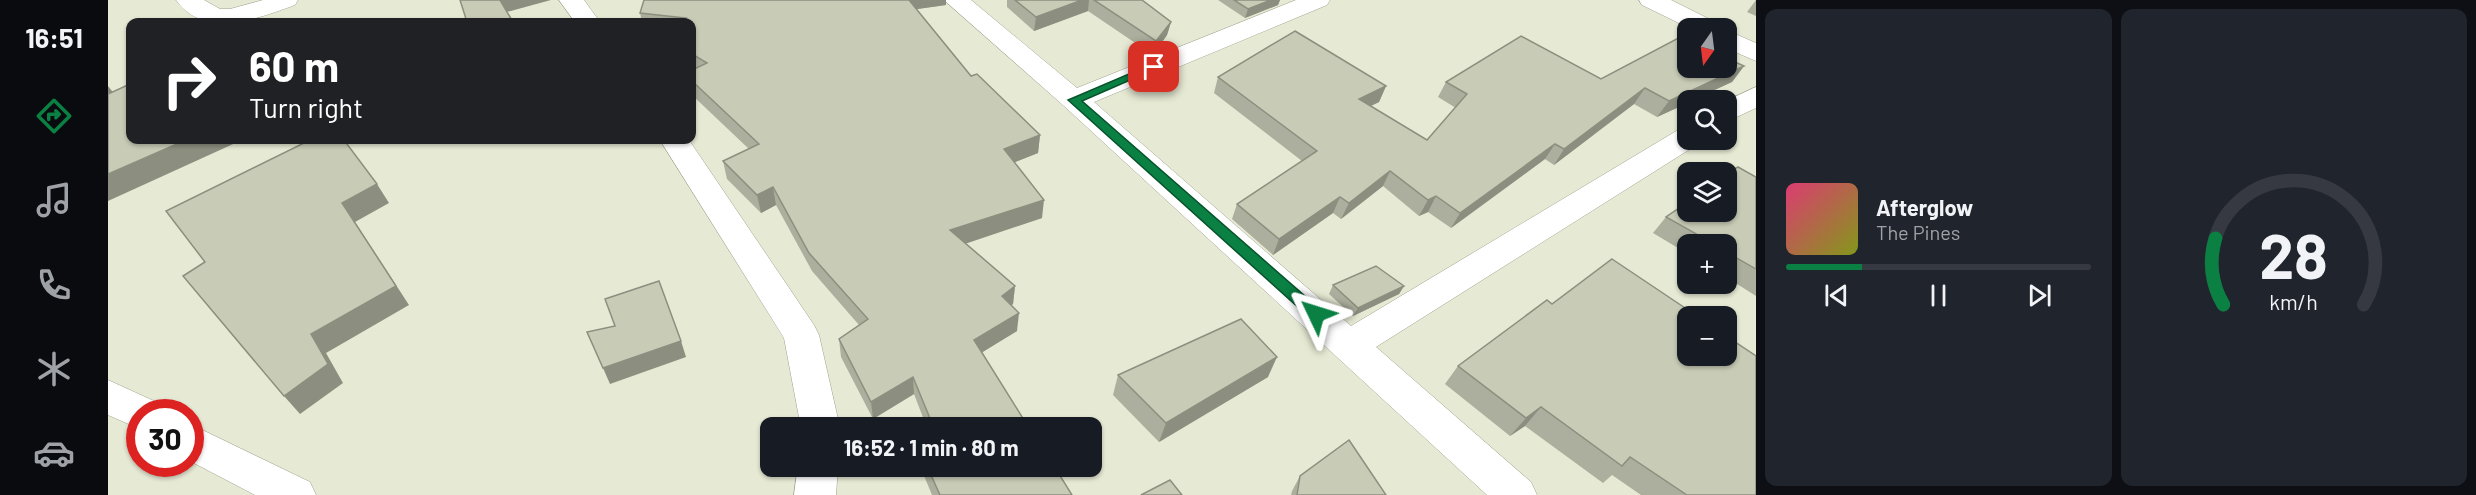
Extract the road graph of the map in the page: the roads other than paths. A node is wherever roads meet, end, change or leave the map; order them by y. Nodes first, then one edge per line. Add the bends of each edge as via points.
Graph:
1 (188, 0) edge
2 (286, 0) edge
3 (571, 0) edge
4 (956, 0) edge
5 (1318, 0) edge
6 (1651, 0) edge
7 (584, 18) edge
8 (1688, 18) edge
9 (1737, 44) edge
10 (1756, 53) edge
11 (1756, 96) edge
12 (1074, 100) junction
13 (1737, 107) edge
14 (677, 144) edge
15 (1677, 144) edge
16 (1350, 345) junction
17 (108, 396) edge
18 (126, 406) edge
19 (819, 417) edge
20 (204, 448) edge
21 (817, 477) edge
22 (295, 495) edge
23 (815, 495) edge
24 (1516, 495) edge

1 - 2 street via 213,15 226,17
3 - 7 street
4 - 12 street
5 - 12 street
6 - 8 street
9 - 10 street
11 - 13 street
12 - 16 street
14 - 19 street via 801,335
15 - 16 street
16 - 24 street
17 - 18 street
20 - 22 street
21 - 23 street

